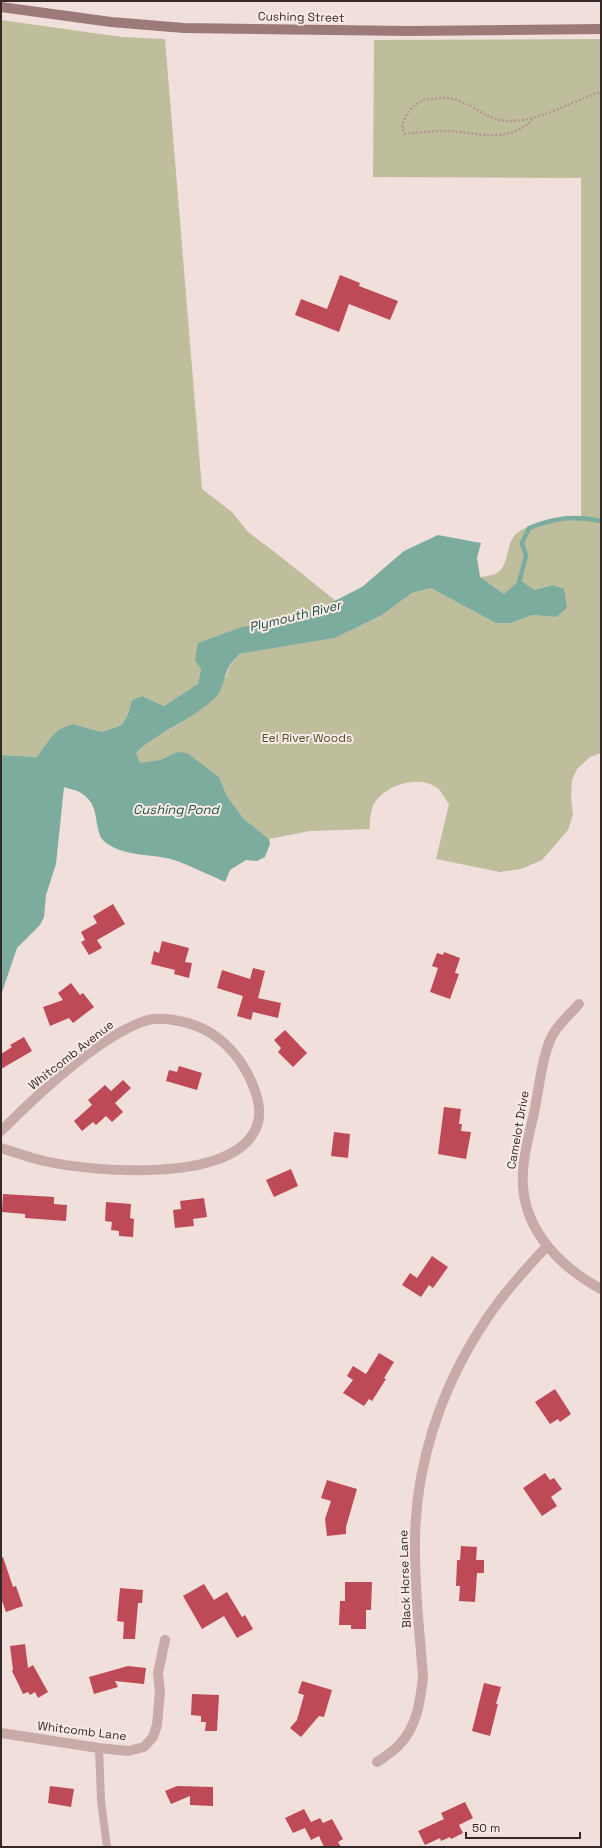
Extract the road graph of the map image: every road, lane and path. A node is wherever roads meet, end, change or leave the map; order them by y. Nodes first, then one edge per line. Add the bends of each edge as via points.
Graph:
1 (1, 7) edge
2 (601, 29) edge
3 (601, 92) edge
4 (533, 119) junction
5 (579, 1004) dead end
6 (1, 1131) edge
7 (1, 1148) edge
8 (547, 1246) junction
9 (601, 1289) edge
10 (165, 1640) dead end
11 (1, 1733) edge
12 (99, 1748) junction
13 (377, 1762) dead end
14 (107, 1847) edge

1 - 2 street, Cushing Street via 111,22 184,28 401,31
3 - 4 path
4 - 4 path via 510,122 490,118 470,106 447,98 424,100 411,107 404,117 402,128 405,134 450,131 494,135 511,133 526,127
5 - 8 street, Camelot Drive via 554,1032 546,1055 524,1166 523,1186 527,1206 534,1227
6 - 7 street, Whitcomb Avenue via 105,1041 127,1028 150,1020 171,1019 189,1023 222,1040 248,1073 258,1099 260,1114 256,1129 238,1151 226,1157 168,1169 144,1171 82,1167 43,1161
8 - 9 street, Camelot Drive via 568,1266
8 - 13 street, Black Horse Lane via 482,1324 445,1394 433,1429 421,1479 415,1541 423,1678 421,1696 411,1730 399,1746
10 - 12 street, Whitcomb Lane via 158,1673 160,1692 157,1725 153,1737 144,1747 128,1751
11 - 12 street, Whitcomb Lane
12 - 14 lane via 100,1801

